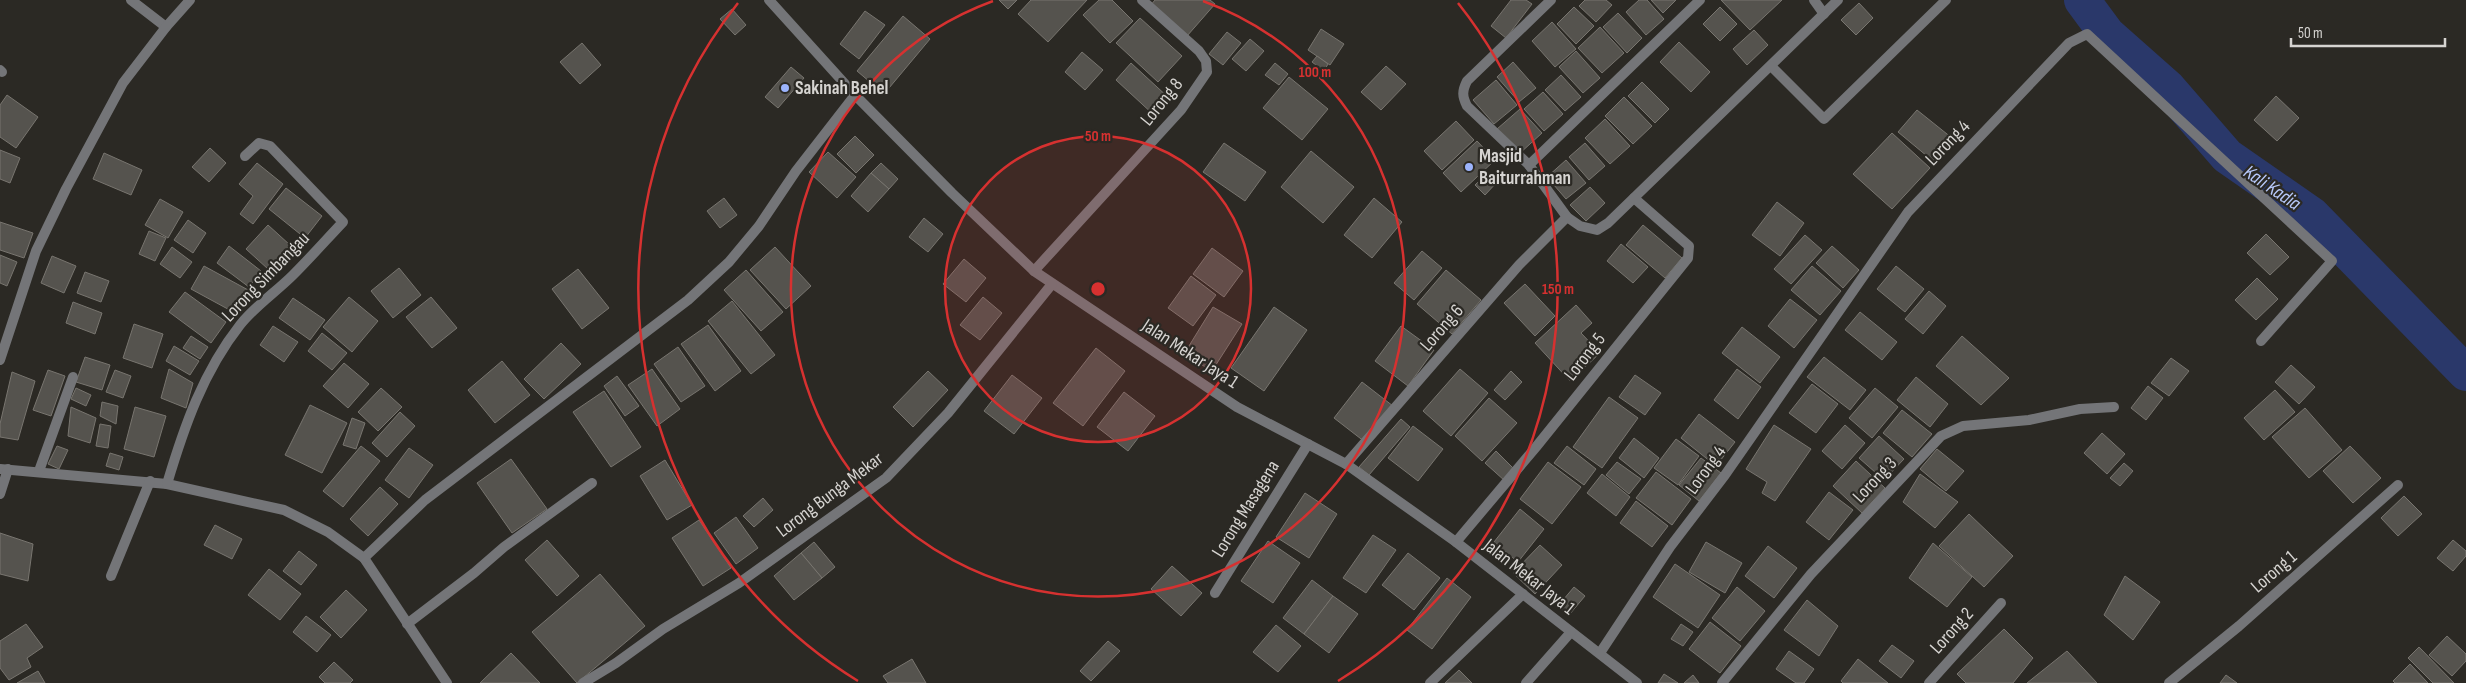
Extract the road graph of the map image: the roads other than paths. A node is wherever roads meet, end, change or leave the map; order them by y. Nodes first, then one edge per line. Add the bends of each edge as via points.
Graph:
1 (131, 0) edge
2 (190, 0) edge
3 (769, 0) edge
4 (1142, 0) edge
5 (1551, 0) edge
6 (1700, 0) edge
7 (1814, 0) edge
8 (1838, 0) edge
9 (1946, 0) edge
10 (1824, 14) junction
11 (166, 27) junction
12 (1771, 66) junction
13 (855, 95) junction
14 (245, 156) dead end
15 (1529, 165) junction
16 (1634, 198) junction
17 (1567, 217) junction
18 (1034, 271) junction
19 (1052, 284) junction
20 (2261, 341) dead end
21 (0, 360) edge
22 (73, 377) dead end
23 (2114, 407) dead end
24 (1308, 444) junction
25 (1346, 464) junction
26 (4, 469) edge
27 (39, 471) junction
28 (150, 481) junction
29 (592, 483) dead end
30 (167, 484) junction
31 (2398, 485) dead end
32 (0, 494) edge
33 (1456, 542) junction
34 (364, 558) junction
35 (111, 576) dead end
36 (1215, 593) dead end
37 (1523, 594) junction
38 (2001, 603) dead end
39 (407, 624) junction
40 (1571, 632) junction
41 (1600, 653) junction
42 (447, 683) edge
43 (583, 683) edge
44 (1430, 683) edge
45 (1526, 683) edge
46 (1637, 683) edge
47 (1722, 683) edge
48 (1929, 683) edge
49 (2170, 683) edge

1 - 11 street
2 - 11 street
3 - 13 street, Jalan Mekar Jaya 1
4 - 18 street, Lorong 8 via 1199,51 1206,62 1206,72 1181,110
5 - 15 street via 1462,89 1467,106
6 - 15 street
7 - 10 street
8 - 10 street
9 - 12 street via 1824,119
10 - 12 street
11 - 21 street via 124,83 48,225 36,251
12 - 16 street
13 - 18 street, Jalan Mekar Jaya 1
13 - 34 street via 729,262 688,300 425,500
14 - 30 street, Lorong Simbangau via 259,143 270,146 343,222 242,323 211,367 182,434
15 - 17 street
16 - 17 street via 1597,230 1580,226
16 - 33 street, Lorong 5 via 1689,246 1688,258
17 - 25 street, Lorong 6 via 1513,272
18 - 19 street, Jalan Mekar Jaya 1
19 - 24 street, Jalan Mekar Jaya 1 via 1237,407
19 - 43 street, Lorong Bunga Mekar via 948,413 886,478 739,583
20 - 41 street, Lorong 4 via 2332,261 2086,34 2069,43 1908,212 1725,475 1670,547
22 - 27 street
23 - 47 street, Lorong 3 via 1963,426 1941,436 1811,574
24 - 25 street, Jalan Mekar Jaya 1
24 - 36 street, Lorong Masagena
25 - 33 street, Jalan Mekar Jaya 1
26 - 27 street
26 - 32 street
27 - 28 street
28 - 30 street
28 - 35 street
29 - 39 street
30 - 34 street via 284,510 328,532
31 - 49 street, Lorong 1
33 - 37 street, Jalan Mekar Jaya 1
34 - 39 street
37 - 40 street, Jalan Mekar Jaya 1
37 - 44 street
38 - 48 street, Lorong 2
39 - 42 street
40 - 41 street, Jalan Mekar Jaya 1
40 - 45 street
41 - 46 street, Jalan Mekar Jaya 1

